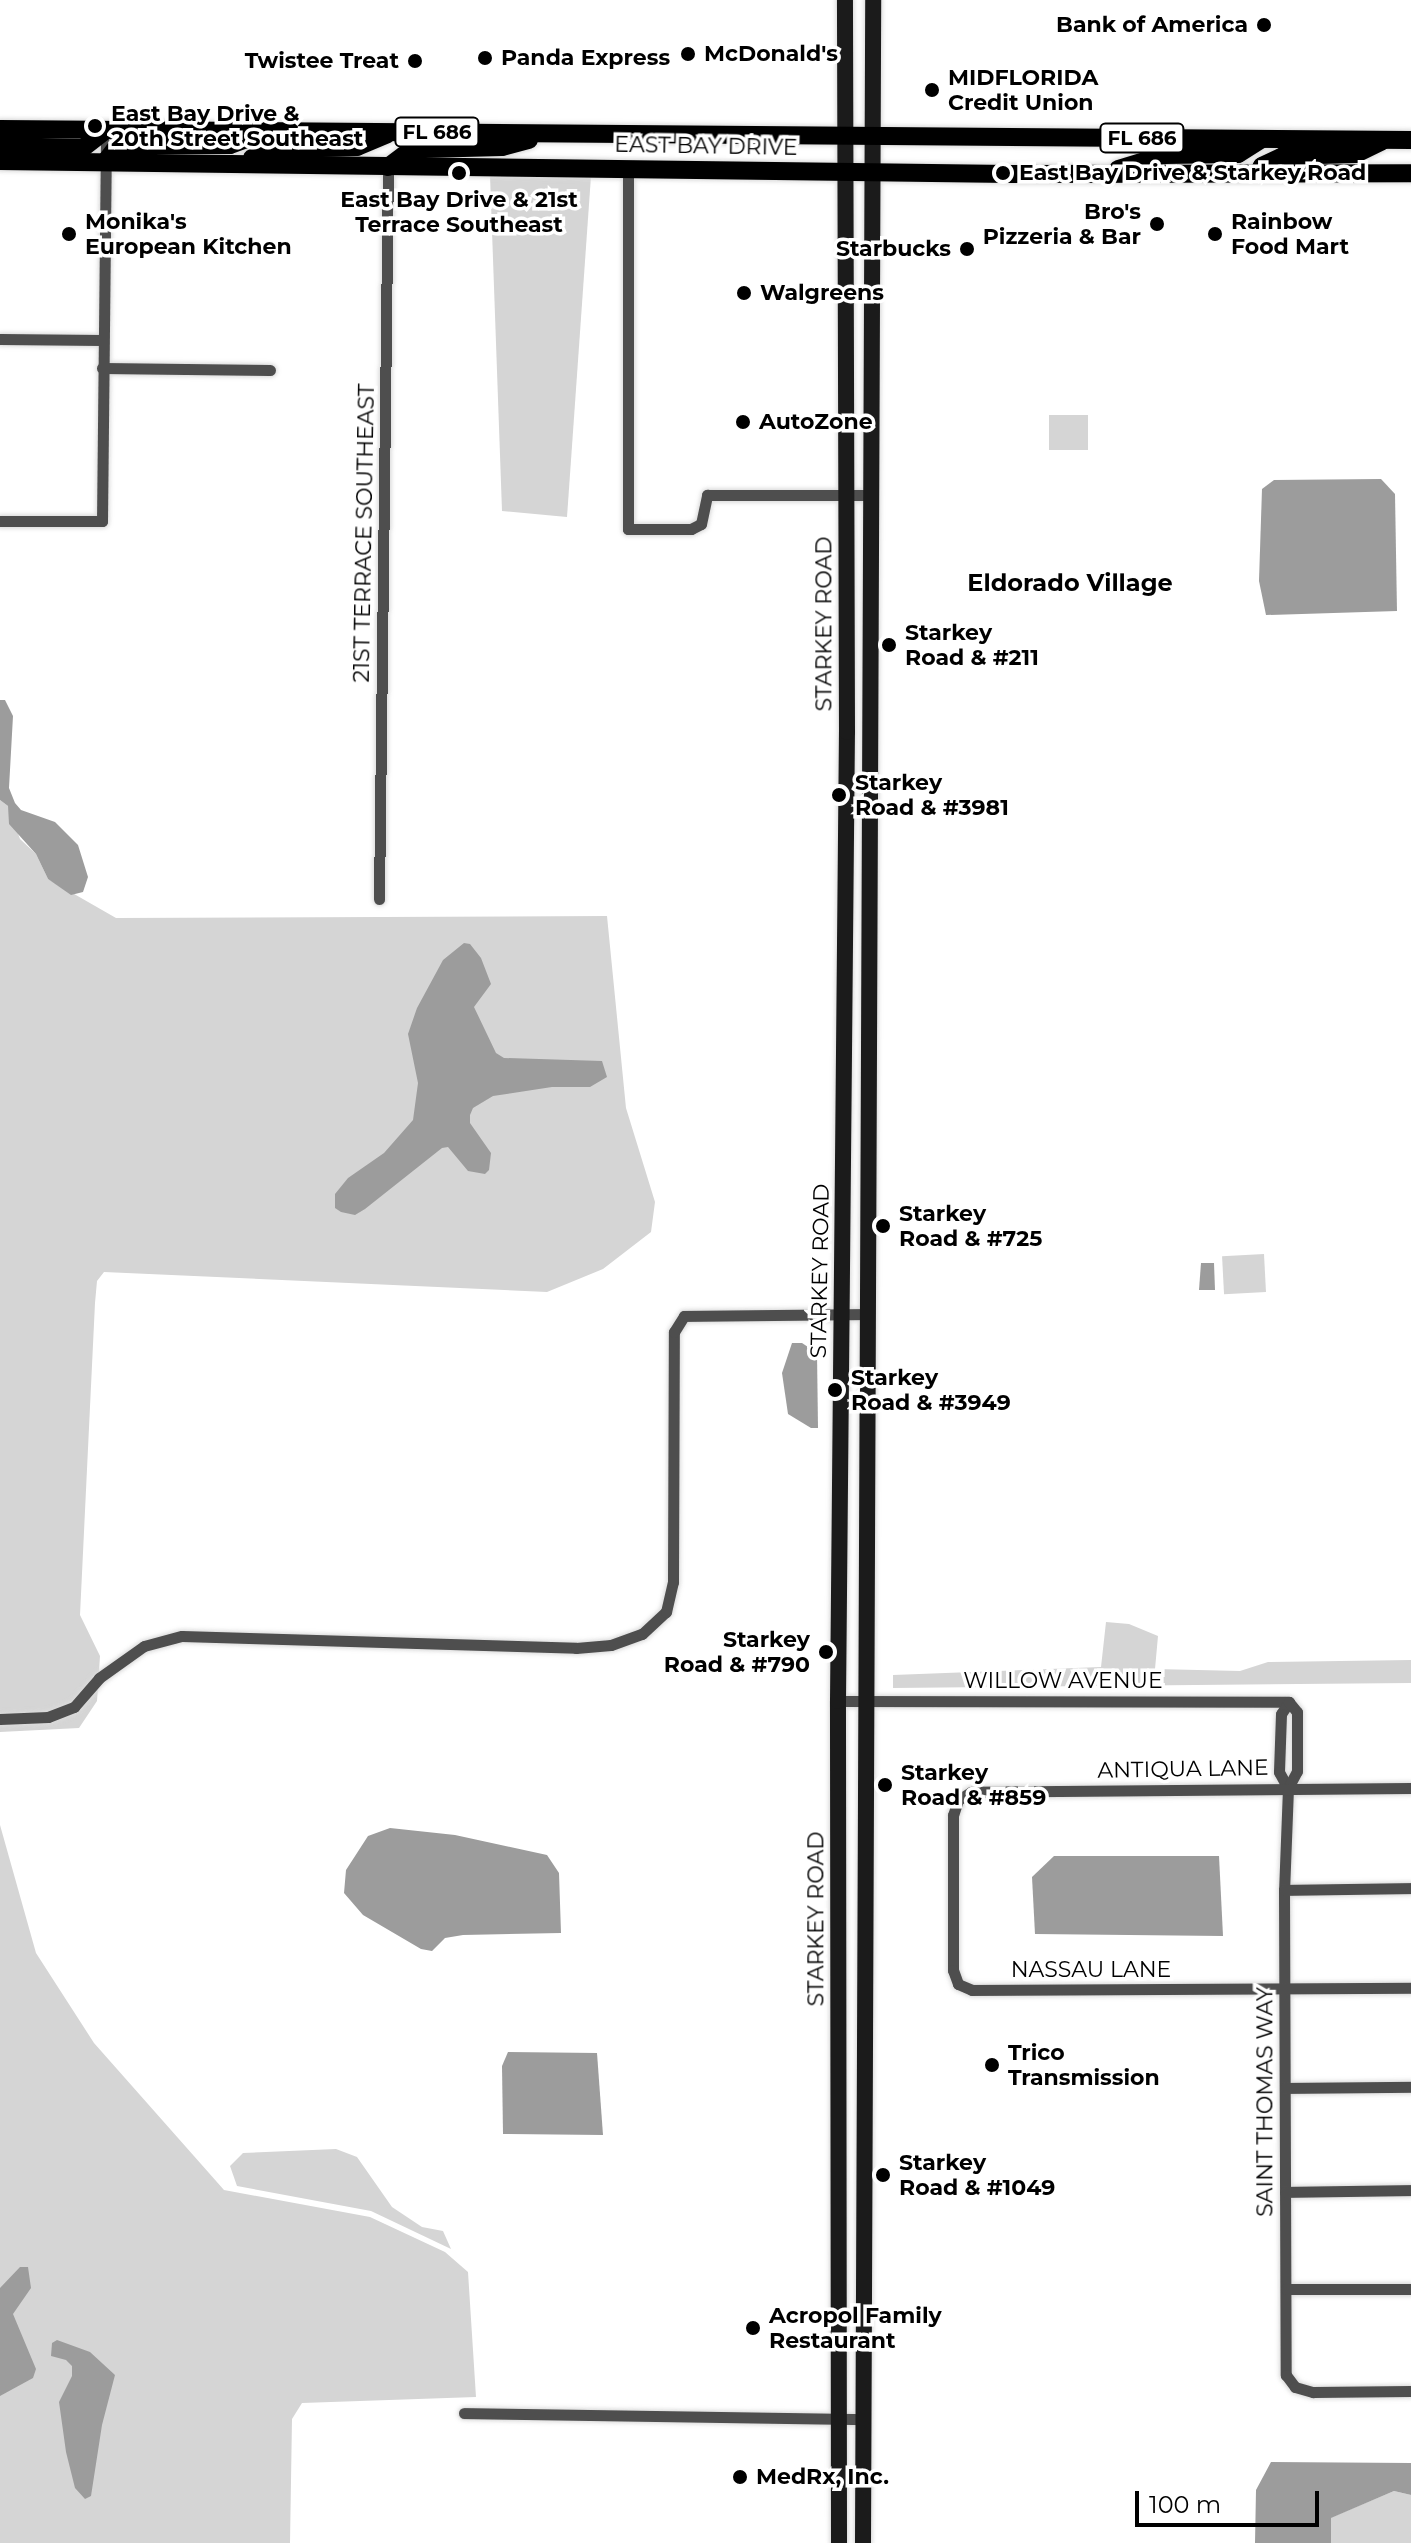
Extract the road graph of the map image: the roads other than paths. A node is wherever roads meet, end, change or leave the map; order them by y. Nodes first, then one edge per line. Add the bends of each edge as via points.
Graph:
1 (845, 0) edge
2 (873, 0) edge
3 (0, 129) edge
4 (106, 130) junction
5 (265, 131) junction
6 (391, 132) junction
7 (555, 133) junction
8 (845, 136) junction
9 (873, 136) junction
10 (1264, 138) junction
11 (1383, 140) junction
12 (1411, 140) edge
13 (0, 146) edge
14 (0, 161) edge
15 (106, 161) junction
16 (234, 163) junction
17 (388, 167) junction
18 (628, 170) junction
19 (846, 171) junction
20 (874, 172) junction
21 (1104, 173) junction
22 (1258, 173) junction
23 (1411, 173) edge
24 (0, 339) edge
25 (102, 340) junction
26 (102, 368) junction
27 (270, 370) dead end
28 (872, 495) junction
29 (845, 496) junction
30 (0, 521) edge
31 (379, 899) dead end
32 (866, 1314) junction
33 (842, 1315) junction
34 (864, 1700) junction
35 (838, 1701) junction
36 (1289, 1702) junction
37 (0, 1719) edge
38 (1288, 1788) junction
39 (1411, 1788) edge
40 (958, 1800) joint
41 (1411, 1888) edge
42 (1284, 1890) junction
43 (1411, 1988) edge
44 (1285, 1989) junction
45 (1411, 2087) edge
46 (1285, 2088) junction
47 (1411, 2190) edge
48 (1285, 2192) junction
49 (1286, 2289) junction
50 (1411, 2289) edge
51 (1411, 2391) edge
52 (464, 2413) dead end
53 (839, 2418) junction
54 (863, 2419) junction
55 (839, 2543) edge
56 (863, 2543) edge

1 - 8 main road, STARKEY ROAD
2 - 9 main road, STARKEY ROAD
3 - 4 main road, EAST BAY DRIVE / FL 686
4 - 5 main road, EAST BAY DRIVE / FL 686
4 - 13 main road via 83,148
4 - 15 street
5 - 6 main road, EAST BAY DRIVE / FL 686
5 - 15 main road via 230,145 118,145
6 - 7 main road, EAST BAY DRIVE / FL 686
6 - 16 main road via 357,147 287,149
7 - 8 main road, EAST BAY DRIVE / FL 686
7 - 17 main road via 502,147 424,149
8 - 9 main road, EAST BAY DRIVE / FL 686
8 - 19 main road, STARKEY ROAD
9 - 10 main road, EAST BAY DRIVE / FL 686
9 - 20 main road, STARKEY ROAD
10 - 11 main road, EAST BAY DRIVE / FL 686
10 - 21 main road via 1238,154 1164,155
11 - 12 main road, EAST BAY DRIVE / FL 686
11 - 22 main road via 1356,154 1283,156
14 - 15 main road, EAST BAY DRIVE / FL 686
15 - 16 main road, EAST BAY DRIVE / FL 686
15 - 25 street
16 - 17 main road, EAST BAY DRIVE / FL 686
17 - 18 main road, EAST BAY DRIVE / FL 686
17 - 31 street, 21ST TERRACE SOUTHEAST
18 - 19 main road, EAST BAY DRIVE / FL 686
18 - 29 street via 628,529 691,529 701,524 707,495
19 - 20 main road, EAST BAY DRIVE / FL 686
19 - 29 main road, STARKEY ROAD
20 - 21 main road, EAST BAY DRIVE / FL 686
20 - 28 main road, STARKEY ROAD
21 - 22 main road, EAST BAY DRIVE / FL 686
22 - 23 main road, EAST BAY DRIVE / FL 686
24 - 25 street
25 - 26 street
26 - 27 street
26 - 30 street via 102,521
28 - 29 street
28 - 32 main road, STARKEY ROAD
29 - 33 main road, STARKEY ROAD
32 - 33 street
32 - 34 main road, STARKEY ROAD
33 - 35 main road, STARKEY ROAD
33 - 37 street via 684,1316 674,1332 673,1582 666,1612 642,1634 611,1645 576,1648 182,1636 144,1646 99,1678 74,1707 48,1717
34 - 35 street, WILLOW AVENUE
34 - 36 street, WILLOW AVENUE
34 - 54 main road, STARKEY ROAD
35 - 53 main road, STARKEY ROAD
36 - 38 street, SAINT THOMAS WAY via 1281,1714 1279,1772
36 - 38 street via 1297,1712 1297,1771
38 - 39 street, ANTIQUA LANE
38 - 40 street, ANTIQUA LANE via 971,1792
38 - 42 street, SAINT THOMAS WAY
40 - 44 street, NASSAU LANE via 953,1815 953,1970 958,1984 972,1990
41 - 42 street
42 - 44 street, SAINT THOMAS WAY
43 - 44 street, NASSAU LANE
44 - 46 street, SAINT THOMAS WAY
45 - 46 street
46 - 48 street, SAINT THOMAS WAY
47 - 48 street
48 - 49 street, SAINT THOMAS WAY
49 - 50 street
49 - 51 street, SAINT THOMAS WAY via 1286,2375 1295,2387 1313,2392
52 - 53 street
53 - 54 street
53 - 55 main road, STARKEY ROAD
54 - 56 main road, STARKEY ROAD

